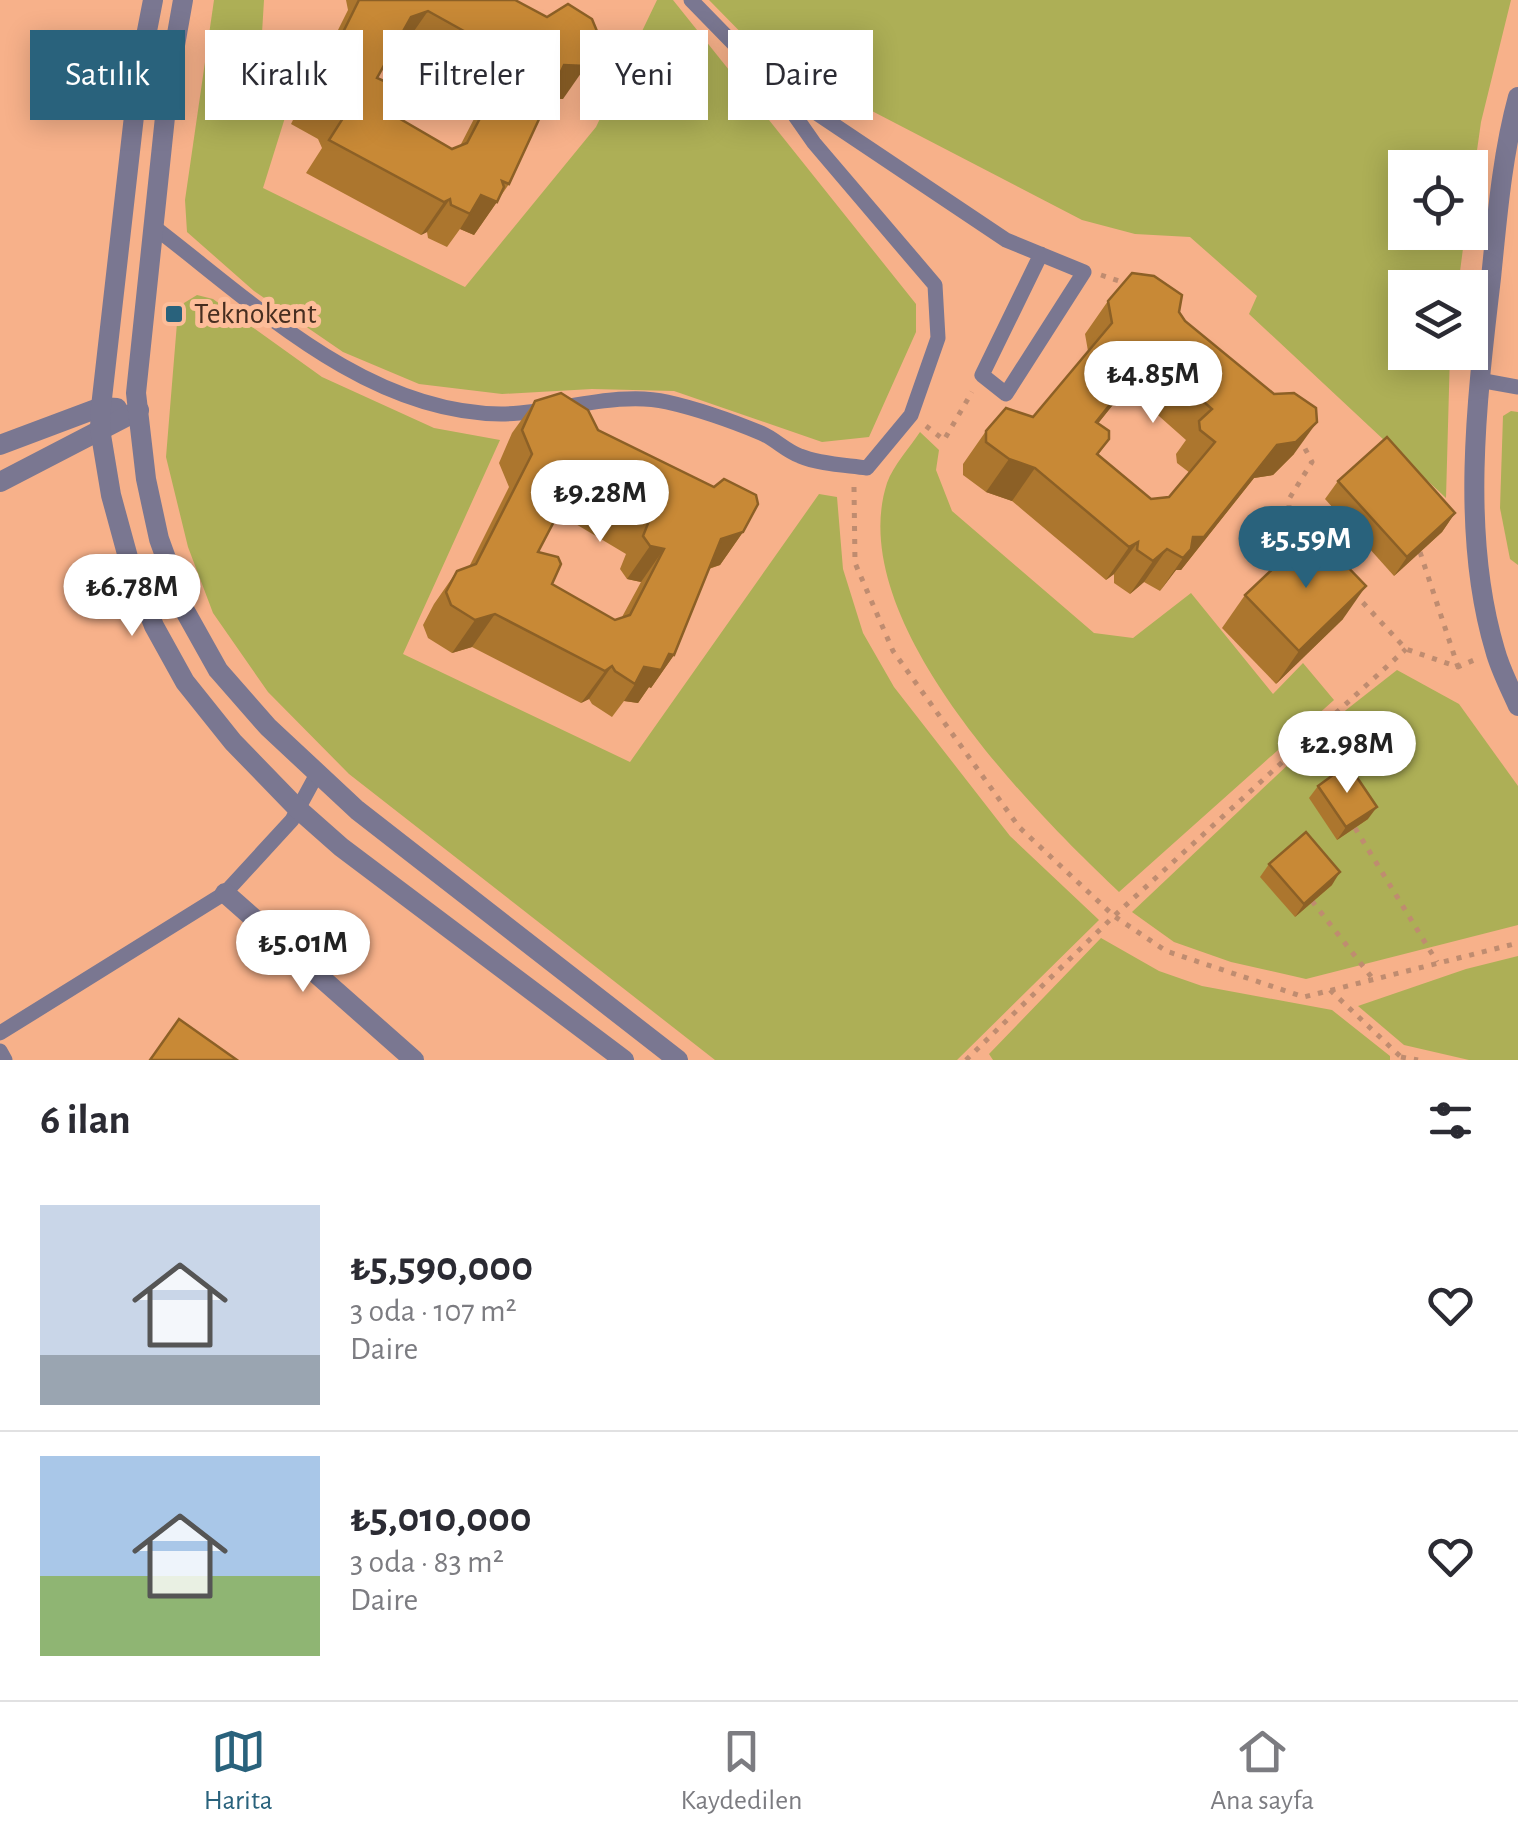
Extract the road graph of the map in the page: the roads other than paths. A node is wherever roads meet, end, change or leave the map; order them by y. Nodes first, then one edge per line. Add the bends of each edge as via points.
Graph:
1 (153, 0) edge
2 (183, 0) edge
3 (691, 0) edge
4 (728, 37) edge
5 (1518, 97) edge
6 (798, 120) edge
7 (828, 120) edge
8 (154, 226) junction
9 (1041, 254) junction
10 (1479, 380) junction
11 (1518, 387) edge
12 (101, 407) junction
13 (139, 410) junction
14 (100, 429) junction
15 (0, 445) edge
16 (0, 482) edge
17 (1518, 706) edge
18 (317, 774) junction
19 (298, 809) junction
20 (225, 893) junction
21 (0, 1033) edge
22 (0, 1051) edge
23 (5, 1060) edge
24 (414, 1060) edge
25 (624, 1060) edge
26 (678, 1060) edge

1 - 12 street
2 - 8 street
3 - 4 lane
5 - 10 street
6 - 8 lane via 935,284 938,338 912,415 867,468 801,457 762,434 664,401 597,401 504,414 428,404 353,372 294,334
7 - 9 lane via 1006,240
8 - 13 street
9 - 9 lane via 1084,272 1006,394 982,375
10 - 11 lane
10 - 17 street via 1479,580 1495,651
12 - 13 street
12 - 14 street
12 - 15 street
13 - 14 street
13 - 18 street via 159,539 185,612 218,670
14 - 16 street
14 - 19 street via 129,561 154,626 197,698
18 - 19 lane
18 - 26 street
19 - 20 lane
19 - 25 street
20 - 21 lane
20 - 24 street
22 - 23 lane

